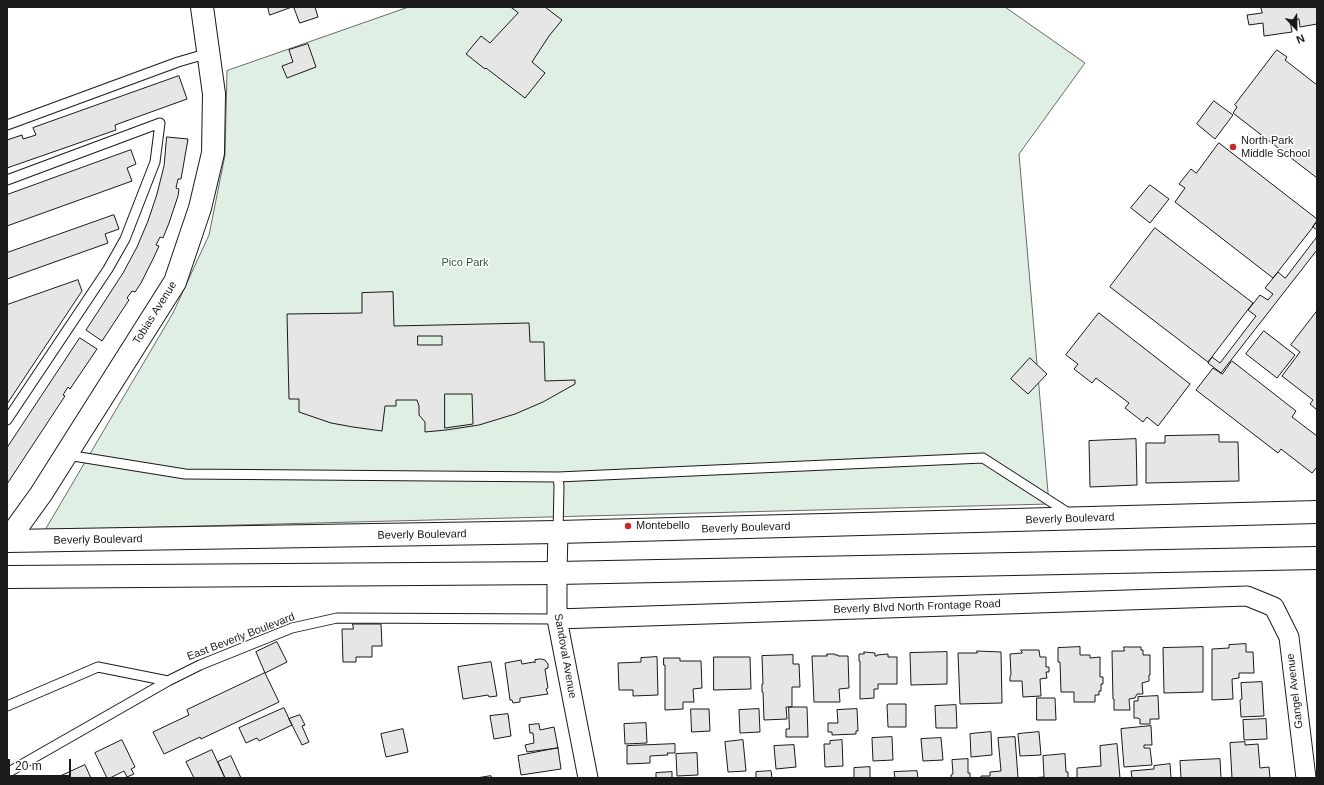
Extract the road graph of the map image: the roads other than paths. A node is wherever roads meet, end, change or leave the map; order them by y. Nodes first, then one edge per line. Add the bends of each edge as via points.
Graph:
1 (202, 7) edge
2 (209, 53) junction
3 (7, 125) edge
4 (7, 180) edge
5 (7, 420) edge
6 (65, 455) junction
7 (558, 477) junction
8 (1317, 512) edge
9 (1078, 519) junction
10 (558, 532) junction
11 (7, 541) edge
12 (1317, 558) edge
13 (557, 573) junction
14 (7, 577) edge
15 (1274, 607) joint
16 (557, 619) junction
17 (168, 681) junction
18 (7, 706) edge
19 (7, 773) edge
20 (588, 778) edge
21 (1306, 778) edge

1 - 2 main road, Tobias Avenue
2 - 3 lane
2 - 6 main road, Tobias Avenue via 214,94 213,154 200,208 175,282
4 - 5 lane via 160,122 154,162 125,239 108,270
6 - 7 lane via 185,474
6 - 11 main road, Tobias Avenue
7 - 9 lane via 983,458
7 - 10 lane
8 - 9 main road, Beverly Boulevard
9 - 10 main road, Beverly Boulevard
10 - 11 main road, Beverly Boulevard
10 - 13 street, Sandoval Avenue
12 - 13 main road
13 - 14 main road
13 - 16 street, Sandoval Avenue
15 - 16 street, Beverly Blvd North Frontage Road via 1247,596
15 - 21 street, Gangel Avenue via 1289,638
16 - 17 lane, East Beverly Boulevard via 337,618 292,628 200,665
16 - 20 street, Sandoval Avenue
17 - 18 lane via 98,667
17 - 19 lane, East Beverly Boulevard

